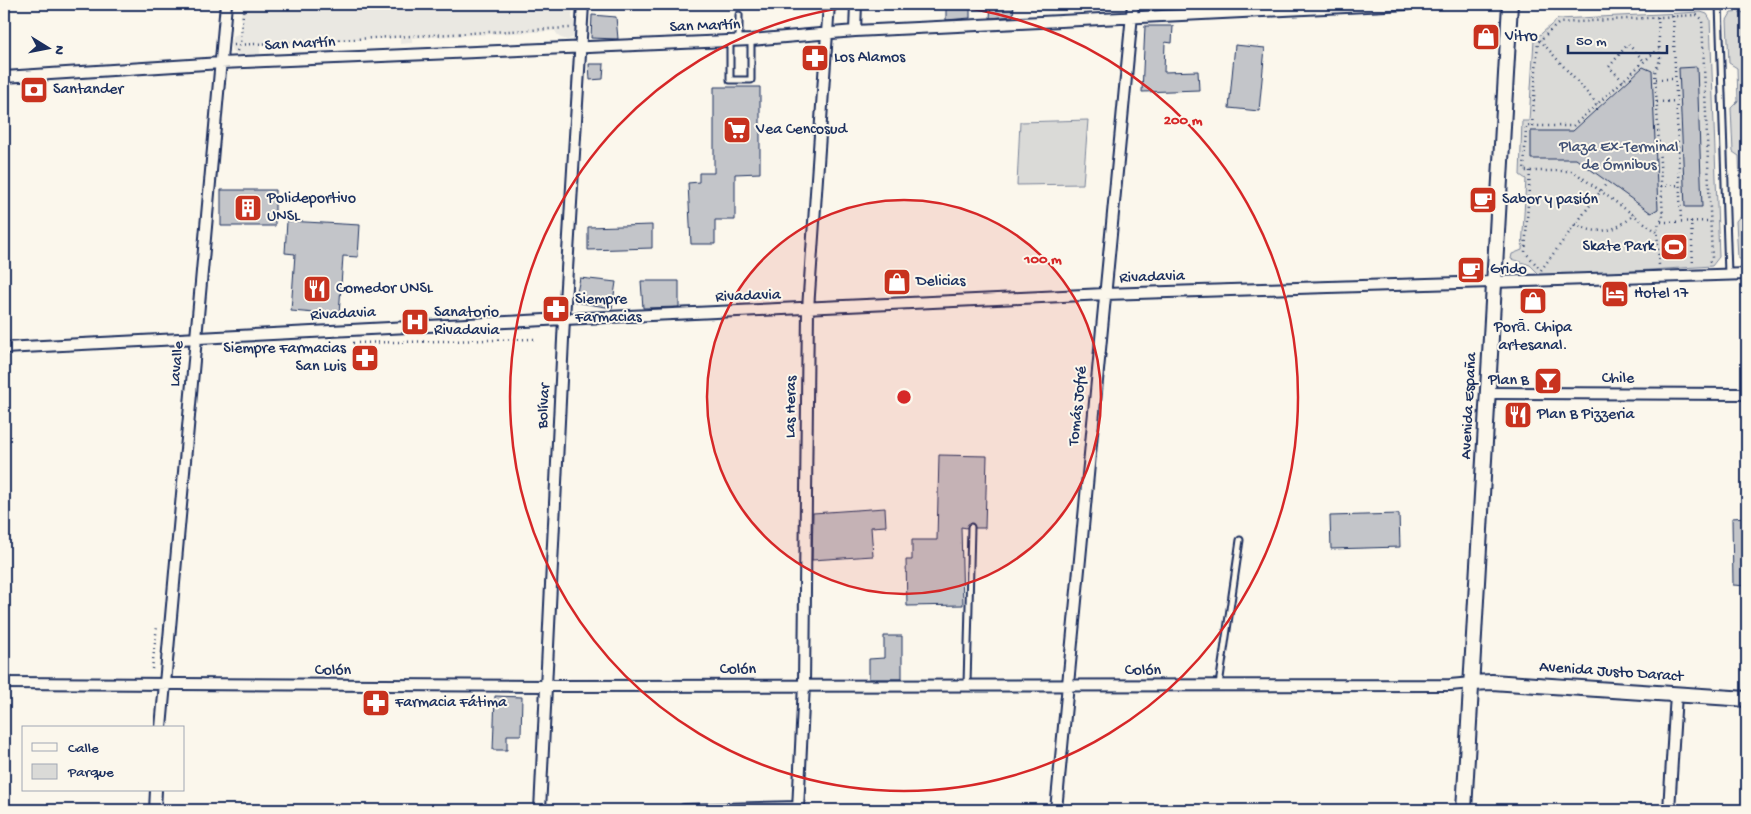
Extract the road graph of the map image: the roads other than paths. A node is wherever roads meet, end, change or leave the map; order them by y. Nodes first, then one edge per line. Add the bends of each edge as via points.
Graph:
1 (226, 4) edge
2 (583, 4) edge
3 (829, 4) edge
4 (856, 4) edge
5 (1133, 4) edge
6 (1406, 4) edge
7 (1510, 4) edge
8 (1718, 4) edge
9 (740, 15) dead end
10 (1131, 16) junction
11 (855, 31) junction
12 (828, 33) junction
13 (751, 40) junction
14 (735, 41) junction
15 (581, 47) junction
16 (221, 63) junction
17 (4, 78) edge
18 (1728, 274) junction
19 (1747, 274) edge
20 (1493, 280) junction
21 (1106, 294) junction
22 (808, 309) junction
23 (564, 319) junction
24 (196, 337) junction
25 (4, 348) edge
26 (1488, 393) junction
27 (1747, 394) edge
28 (971, 527) dead end
29 (1240, 540) dead end
30 (4, 683) edge
31 (1472, 683) junction
32 (804, 684) junction
33 (967, 684) junction
34 (164, 685) junction
35 (1066, 685) junction
36 (547, 686) junction
37 (1219, 686) junction
38 (1676, 694) junction
39 (1747, 699) edge
40 (161, 726) edge
41 (156, 792) edge
42 (798, 809) edge
43 (155, 810) edge
44 (540, 810) edge
45 (684, 810) edge
46 (1056, 810) edge
47 (1464, 810) edge
48 (1669, 810) edge

1 - 16 street, Lavalle
2 - 15 street, Bolívar
3 - 12 street, Las Heras
4 - 11 street
5 - 10 street, Tomás Jofré
6 - 10 street, San Martín
7 - 20 main road, Avenida España
8 - 18 lane
9 - 14 lane
10 - 11 street, San Martín
10 - 21 street, Tomás Jofré
11 - 12 street, San Martín
12 - 13 street, San Martín
12 - 22 street, Las Heras
13 - 14 street, San Martín
13 - 14 lane via 751,80 730,80
14 - 15 street, San Martín
15 - 16 street, San Martín
15 - 23 street, Bolívar
16 - 17 street, San Martín
16 - 24 street, Lavalle
18 - 19 street, Rivadavia
18 - 20 street, Rivadavia
20 - 21 street, Rivadavia
20 - 26 main road, Avenida España
21 - 22 street, Rivadavia
21 - 35 street, Tomás Jofré
22 - 23 street, Rivadavia
22 - 32 street, Las Heras
23 - 24 street, Rivadavia
23 - 36 street, Bolívar
24 - 25 street, Rivadavia
24 - 34 street, Lavalle
26 - 27 street, Chile
26 - 31 main road, Avenida España
28 - 33 lane
29 - 37 lane
30 - 34 street, Colón
31 - 37 street, Colón
31 - 38 main road, Avenida Justo Daract
31 - 47 main road, Avenida España
32 - 33 street, Colón
32 - 36 street, Colón
32 - 42 street, Las Heras
33 - 35 street, Colón
34 - 36 street, Colón
34 - 40 street, Lavalle
35 - 37 street, Colón
35 - 46 street, Tomás Jofré
36 - 44 street, Bolívar
38 - 39 main road, Avenida Justo Daract
38 - 48 street
41 - 43 street
42 - 45 street

